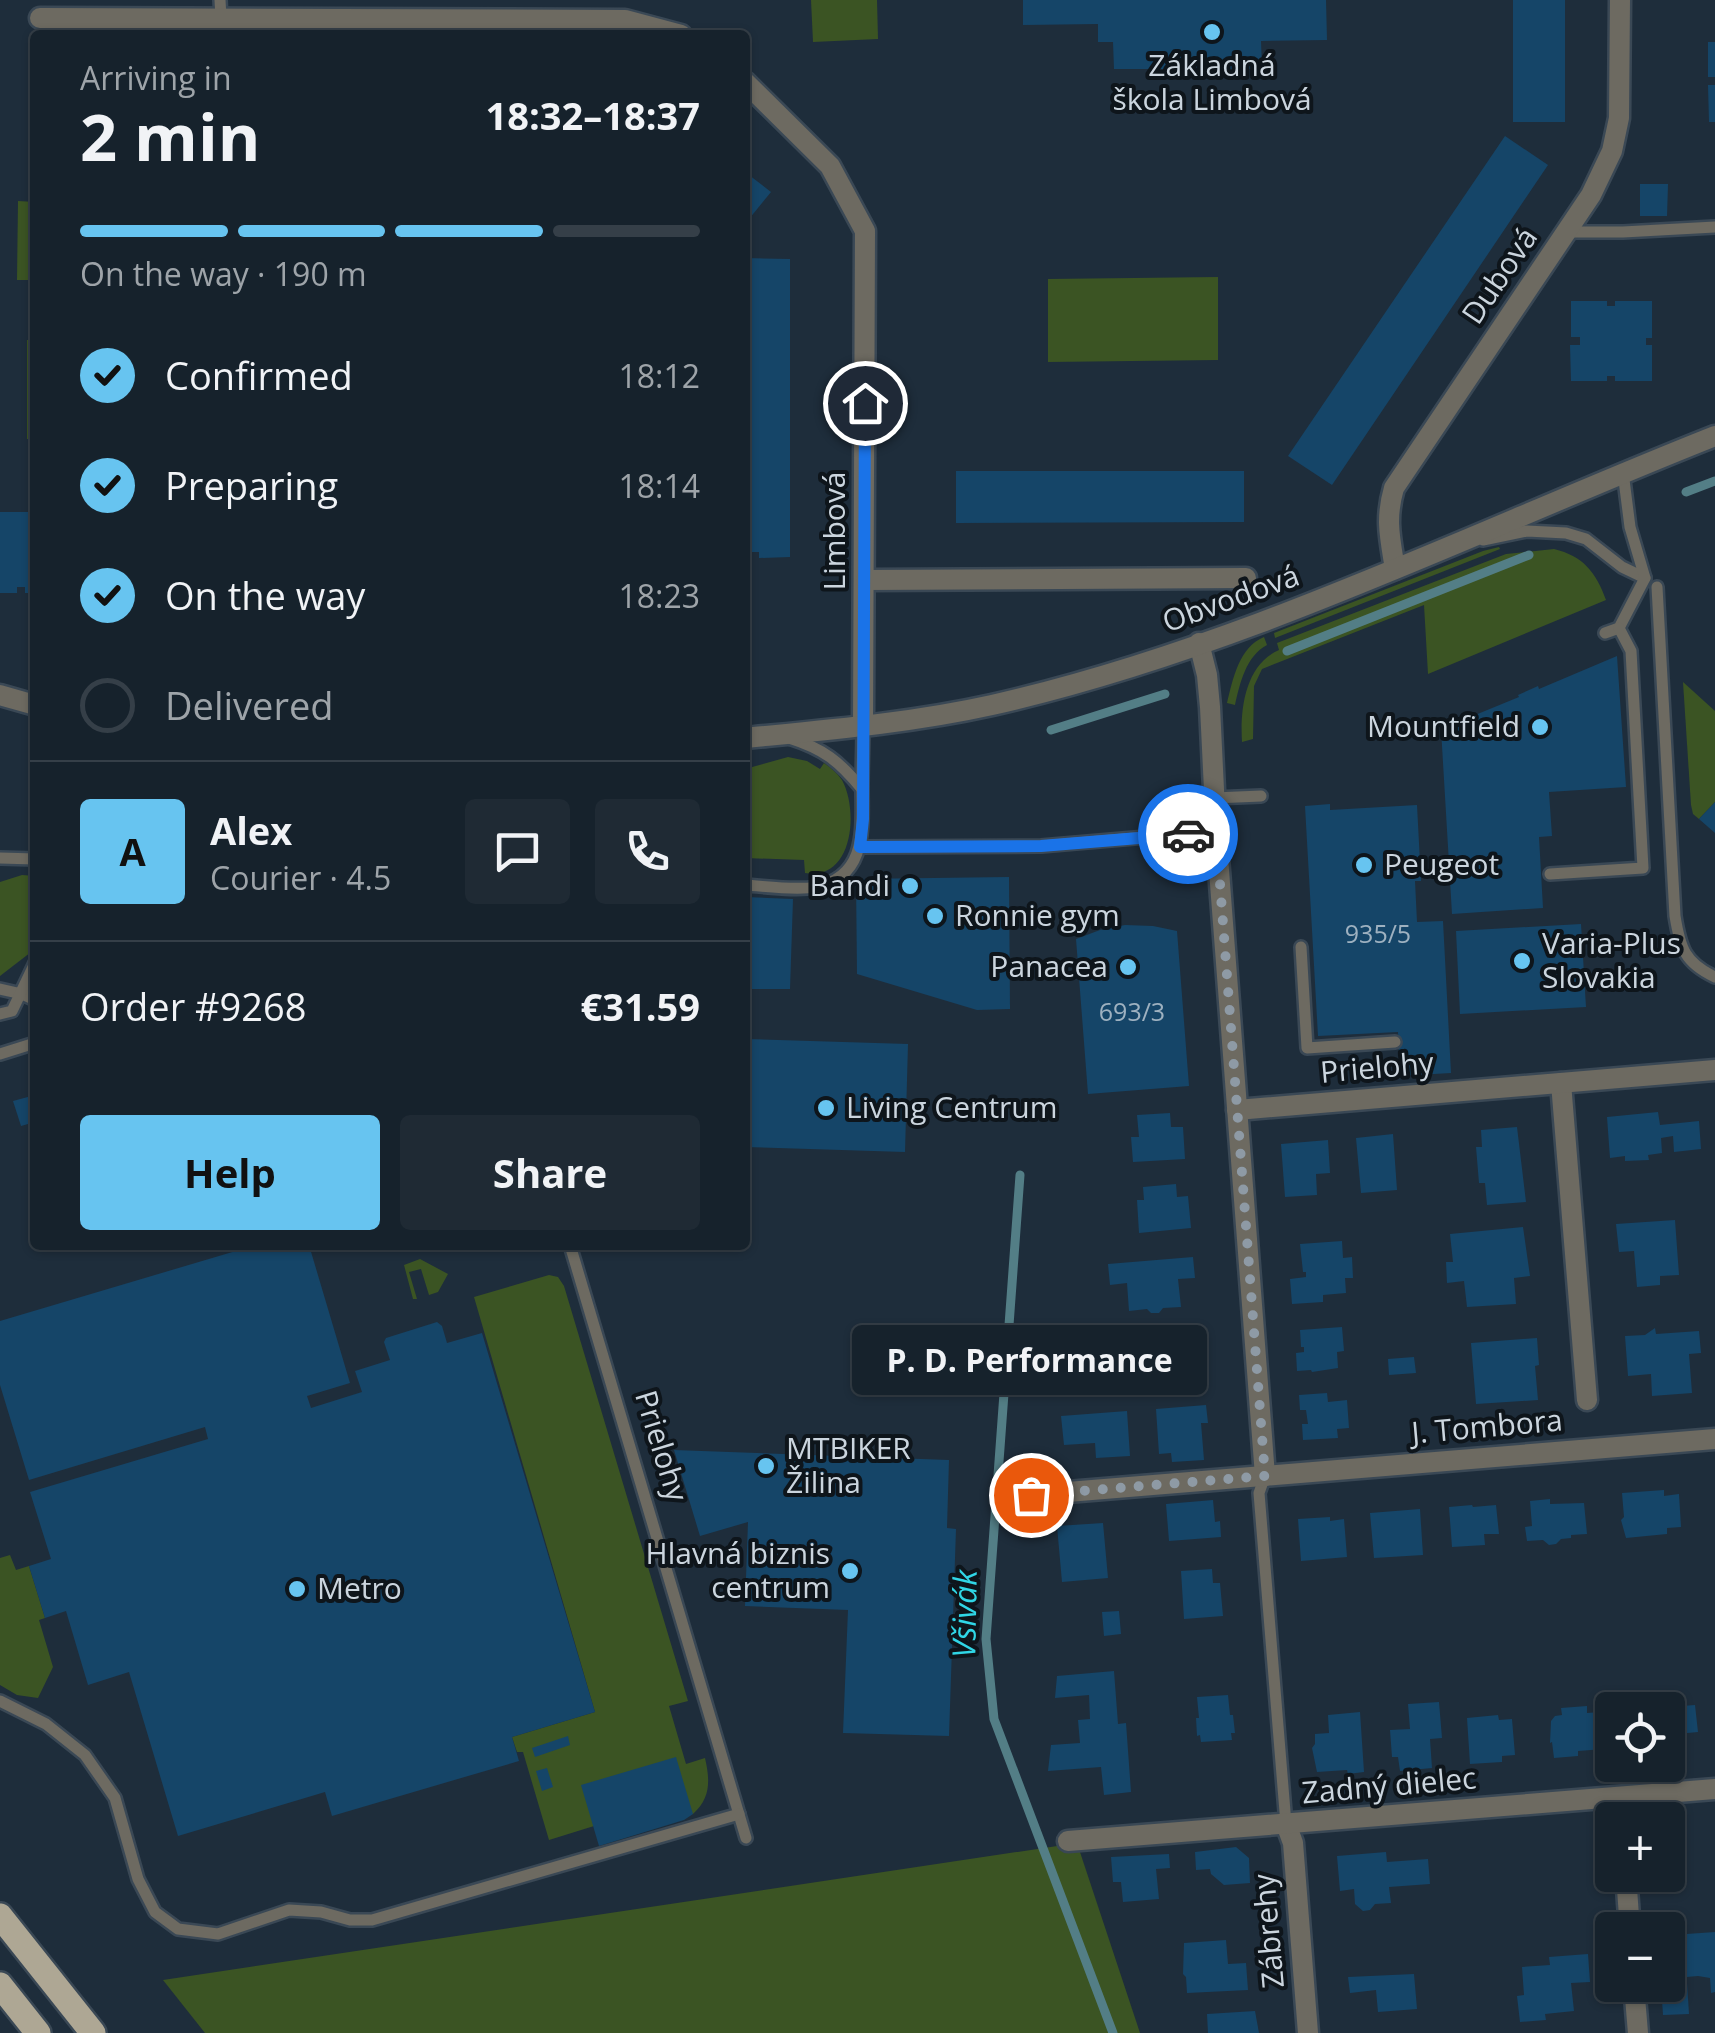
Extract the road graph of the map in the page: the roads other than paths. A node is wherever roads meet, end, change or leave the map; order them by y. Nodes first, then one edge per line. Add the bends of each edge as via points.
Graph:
1 (1620, 0) edge
2 (220, 9) edge
3 (40, 18) dead end
4 (662, 30) edge
5 (750, 87) edge
6 (1715, 227) edge
7 (1566, 232) junction
8 (1715, 436) edge
9 (1623, 472) junction
10 (1460, 544) junction
11 (1395, 569) junction
12 (1246, 578) dead end
13 (1645, 578) junction
14 (866, 580) junction
15 (1657, 587) dead end
16 (1619, 628) junction
17 (1605, 633) dead end
18 (1199, 644) junction
19 (0, 695) edge
20 (30, 704) edge
21 (864, 725) junction
22 (780, 735) junction
23 (750, 738) edge
24 (862, 789) junction
25 (1261, 796) dead end
26 (1214, 798) junction
27 (1216, 831) junction
28 (860, 847) junction
29 (0, 858) edge
30 (30, 858) edge
31 (1550, 874) dead end
32 (750, 885) edge
33 (1301, 947) dead end
34 (30, 975) edge
35 (1715, 976) edge
36 (0, 989) edge
37 (30, 989) edge
38 (22, 994) junction
39 (30, 1000) edge
40 (0, 1014) edge
41 (1395, 1042) dead end
42 (30, 1045) edge
43 (0, 1054) edge
44 (1715, 1070) edge
45 (1562, 1083) junction
46 (1237, 1110) junction
47 (571, 1250) edge
48 (1586, 1400) dead end
49 (1715, 1439) edge
50 (1265, 1476) junction
51 (1031, 1495) dead end
52 (0, 1701) edge
53 (1715, 1789) edge
54 (739, 1814) junction
55 (1286, 1824) junction
56 (746, 1838) dead end
57 (1068, 1841) dead end
58 (4, 1918) edge
59 (0, 1985) edge
60 (1635, 2002) edge
61 (38, 2033) edge
62 (94, 2033) edge
63 (1308, 2033) edge
64 (1638, 2033) edge

1 - 7 street, Dubová via 1620,118 1612,151
2 - 3 street
2 - 4 street via 625,20
5 - 14 street, Limbová via 830,166 865,231
6 - 7 lane
7 - 11 street, Dubová via 1394,488 1388,526
8 - 9 street, Obvodová
9 - 10 street, Obvodová
9 - 13 lane
10 - 11 street, Obvodová
10 - 13 lane via 1527,531 1566,534 1586,539
11 - 18 street, Obvodová
12 - 14 street
13 - 16 lane
14 - 21 street, Limbová
15 - 35 lane via 1678,929 1694,967
16 - 17 lane
16 - 31 lane via 1631,651 1644,868
18 - 21 street, Obvodová via 990,705
18 - 26 street
19 - 20 street
21 - 22 street, Obvodová
21 - 24 lane
22 - 23 street, Obvodová
22 - 24 lane via 830,756
24 - 28 lane
25 - 26 lane
26 - 27 street
27 - 28 lane via 1041,846
27 - 46 street
28 - 32 lane via 840,876 814,887
29 - 30 lane
33 - 41 lane via 1307,1048
34 - 38 lane
36 - 38 lane
37 - 38 lane
38 - 39 lane
38 - 40 lane via 12,1011
42 - 43 lane
44 - 45 street, Prielohy
45 - 46 street, Prielohy
45 - 48 street
46 - 50 street
47 - 54 lane, Prielohy
49 - 50 street, J. Tombora
50 - 51 street, J. Tombora
50 - 55 lane via 1259,1493
52 - 54 lane via 46,1724 85,1755 115,1798 138,1879 155,1912 178,1929 218,1934 290,1910 372,1920
53 - 55 street, Zadný dielec
54 - 56 lane, Prielohy
55 - 57 street, Zadný dielec
55 - 63 street, Zábrehy
58 - 62 main road
59 - 61 main road
60 - 64 street

